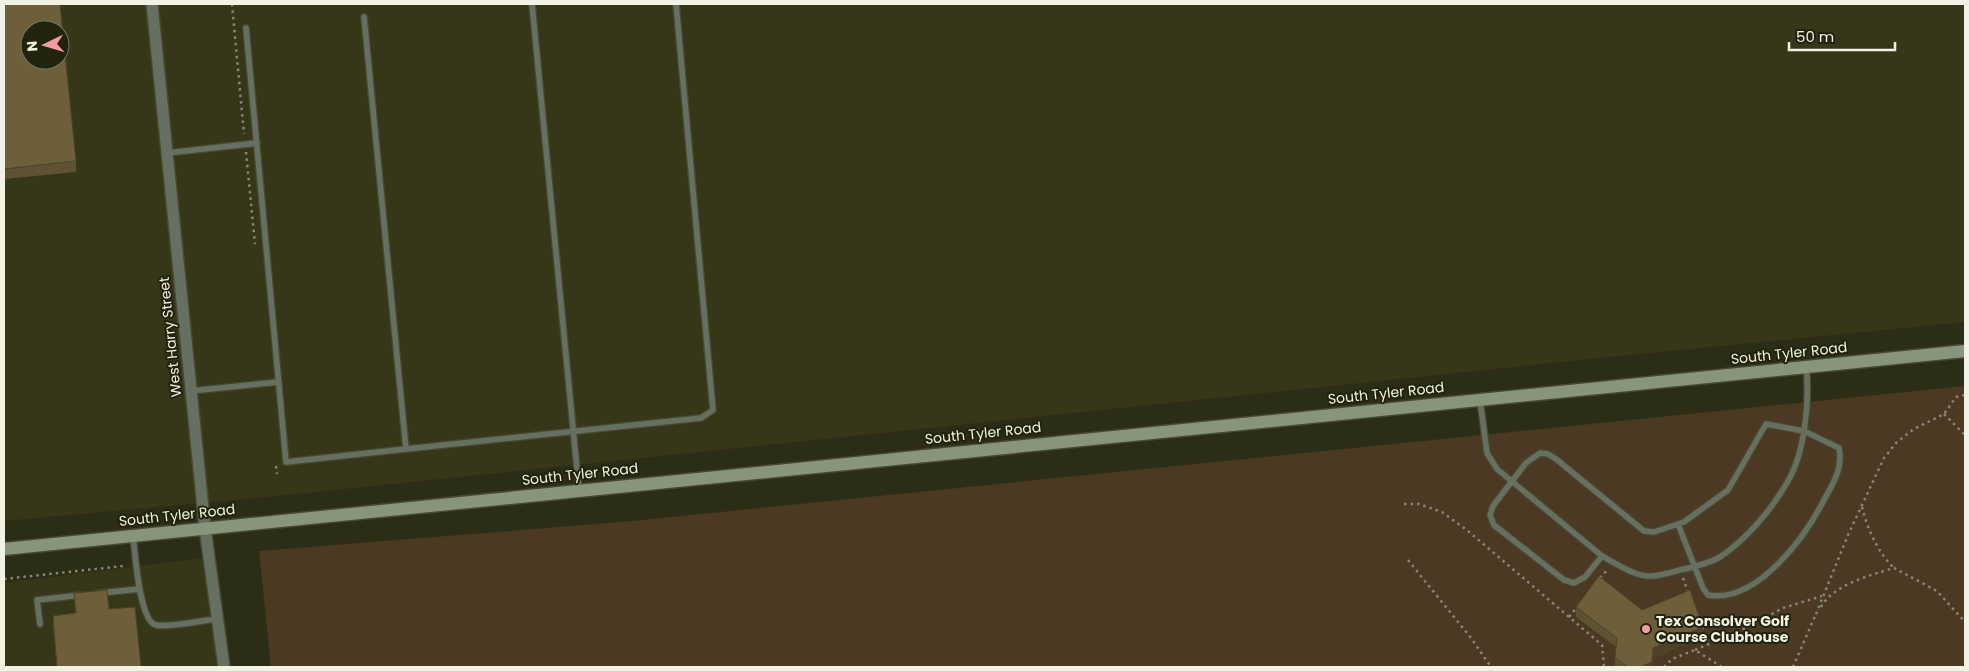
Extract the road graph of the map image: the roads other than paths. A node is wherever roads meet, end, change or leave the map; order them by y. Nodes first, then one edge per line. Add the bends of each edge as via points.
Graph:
1 (152, 4) edge
2 (532, 4) edge
3 (676, 4) edge
4 (364, 17) dead end
5 (246, 28) dead end
6 (257, 143) junction
7 (167, 153) junction
8 (1965, 351) edge
9 (1806, 366) junction
10 (279, 382) junction
11 (191, 390) junction
12 (1480, 398) junction
13 (573, 431) junction
14 (1804, 431) junction
15 (406, 449) junction
16 (1511, 482) junction
17 (579, 490) junction
18 (1678, 524) junction
19 (204, 528) junction
20 (133, 535) junction
21 (4, 549) edge
22 (1602, 556) junction
23 (1696, 567) junction
24 (140, 589) junction
25 (93, 594) edge
26 (84, 595) edge
27 (217, 618) junction
28 (40, 624) dead end
29 (224, 667) edge

1 - 7 street, West Harry Street
2 - 13 lane
3 - 13 lane via 713,410 701,418
4 - 15 lane
5 - 6 lane
6 - 7 lane
6 - 10 lane
7 - 11 street, West Harry Street
8 - 9 street, South Tyler Road
9 - 12 street, South Tyler Road
9 - 14 lane via 1809,392
10 - 11 lane
10 - 15 lane via 286,462
11 - 19 street, West Harry Street
12 - 16 lane via 1487,453
12 - 17 street, South Tyler Road
13 - 15 lane
13 - 17 lane
14 - 18 lane via 1766,424 1728,490 1702,511
14 - 23 lane via 1789,480 1751,531 1719,557
14 - 23 lane via 1839,448 1842,460 1837,477 1796,546 1760,578 1731,595 1708,595
16 - 18 lane via 1526,463 1540,453 1548,454 1644,531 1654,532
16 - 22 lane
16 - 22 lane via 1493,506 1490,514 1494,525 1564,580 1574,583 1585,577
17 - 19 street, South Tyler Road
18 - 23 lane
19 - 20 street, South Tyler Road
19 - 27 street, West Harry Street
20 - 21 street, South Tyler Road
20 - 24 lane
22 - 23 lane via 1647,576
24 - 25 lane
24 - 27 lane via 146,616 155,625
26 - 28 lane via 37,600
27 - 29 street, West Harry Street

